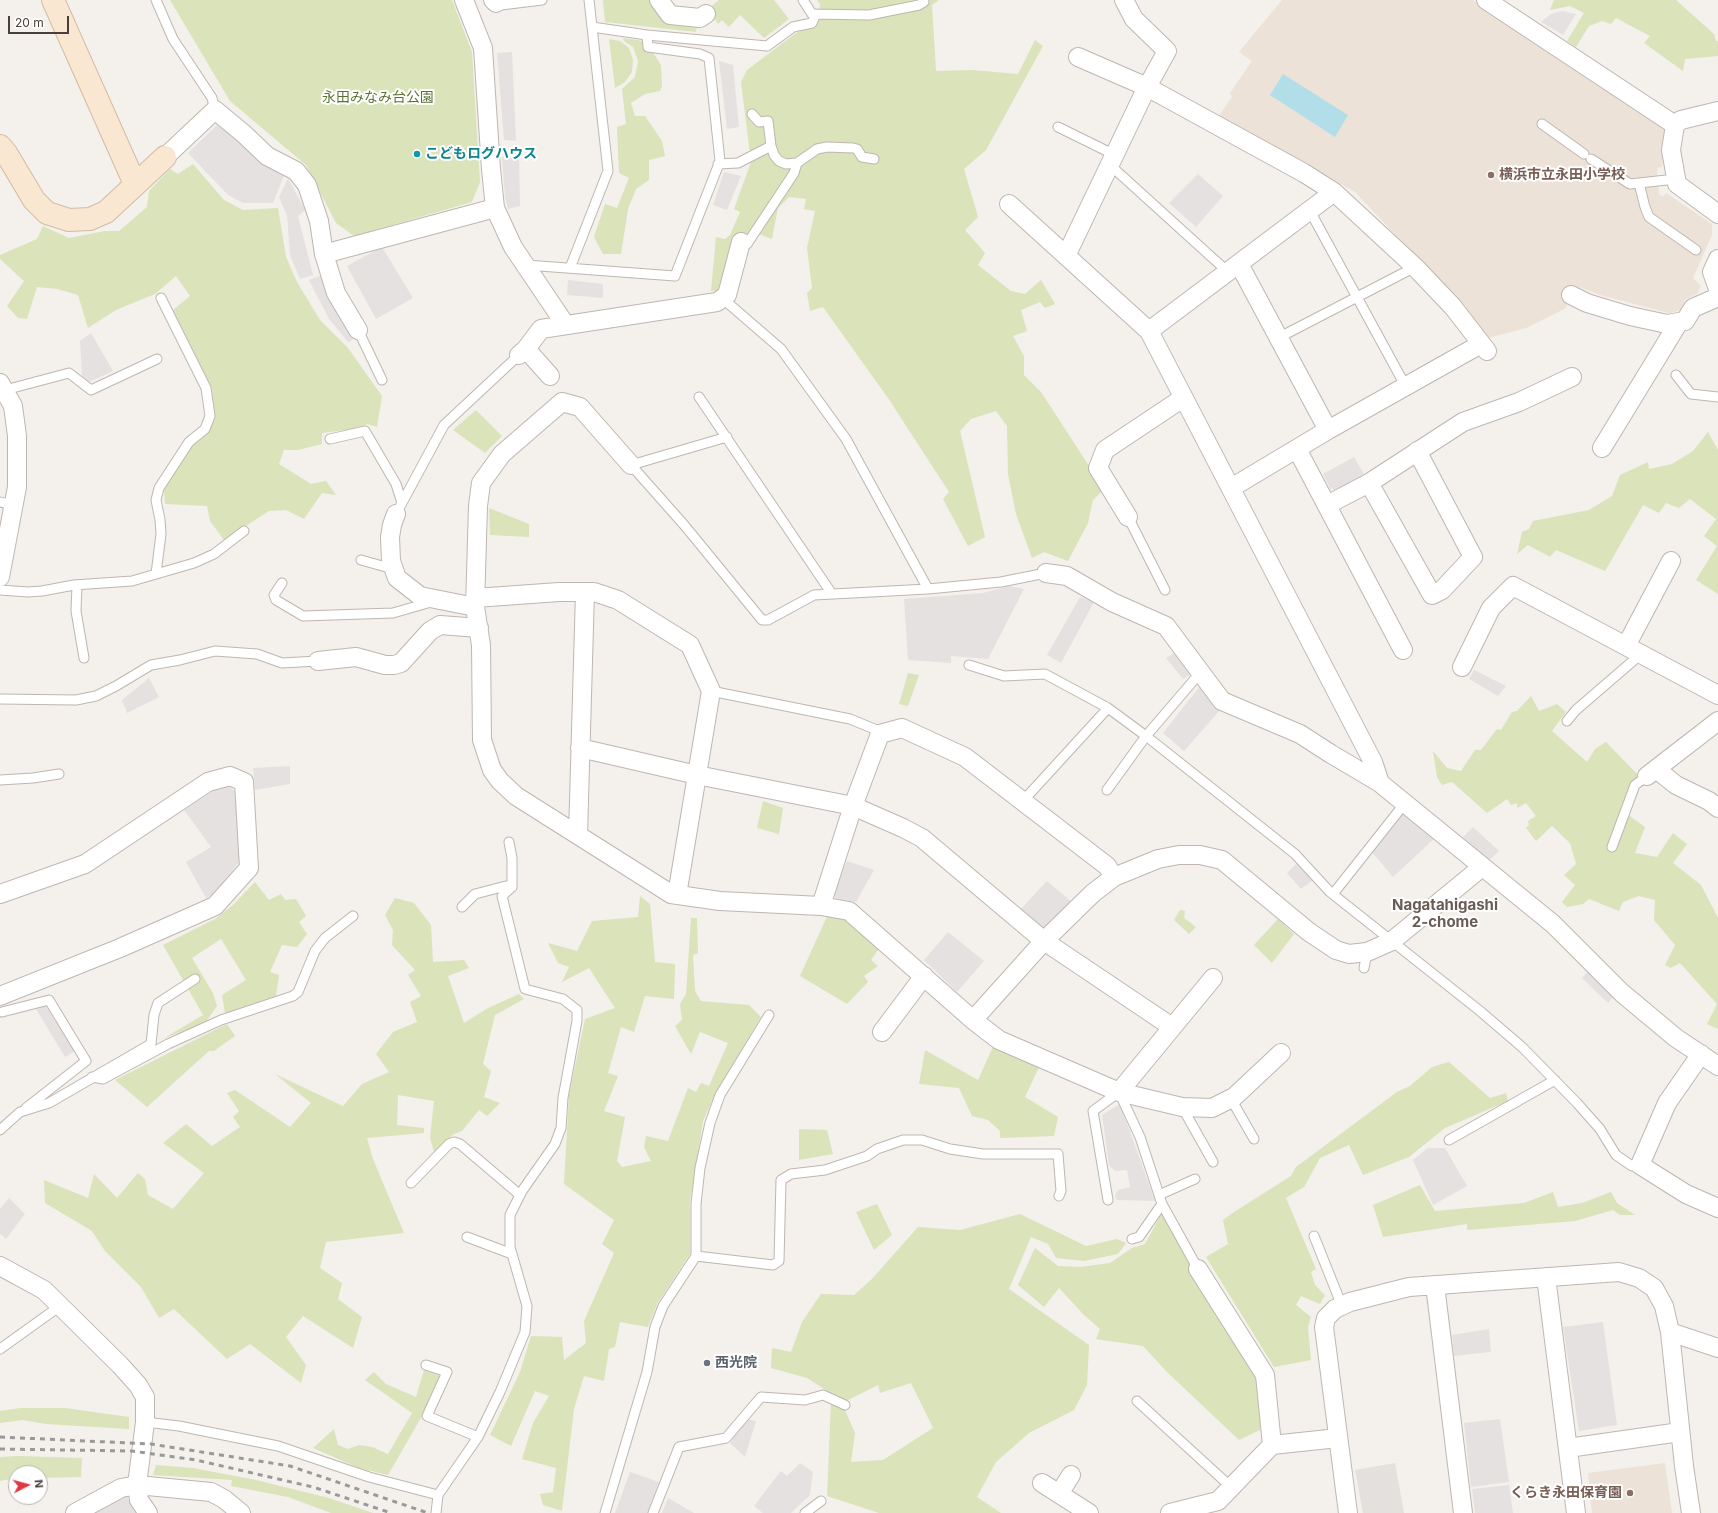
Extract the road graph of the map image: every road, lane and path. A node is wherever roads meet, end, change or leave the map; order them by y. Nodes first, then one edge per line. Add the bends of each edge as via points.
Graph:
1 (53, 0) edge
2 (156, 0) edge
3 (464, 0) edge
4 (542, 0) edge
5 (589, 0) edge
6 (659, 0) edge
7 (803, 0) edge
8 (1124, 0) edge
9 (1486, 0) edge
10 (496, 2) edge
11 (924, 2) dead end
12 (706, 14) dead end
13 (816, 14) junction
14 (592, 27) junction
15 (647, 35) junction
16 (1078, 57) dead end
17 (1147, 87) junction
18 (215, 110) junction
19 (1718, 111) edge
20 (752, 114) dead end
21 (1542, 124) dead end
22 (1675, 125) junction
23 (1058, 127) dead end
24 (0, 146) edge
25 (771, 146) junction
26 (165, 157) joint
27 (874, 159) dead end
28 (1112, 160) junction
29 (797, 163) junction
30 (718, 164) junction
31 (1676, 179) junction
32 (134, 184) junction
33 (1639, 184) junction
34 (1334, 192) junction
35 (1009, 204) dead end
36 (495, 208) junction
37 (1310, 210) junction
38 (1718, 214) edge
39 (741, 242) joint
40 (1696, 250) dead end
41 (324, 254) junction
42 (1066, 256) junction
43 (1718, 259) edge
44 (526, 265) junction
45 (1415, 267) junction
46 (570, 268) junction
47 (1233, 268) junction
48 (1718, 288) edge
49 (1571, 295) dead end
50 (1357, 297) junction
51 (1718, 297) edge
52 (161, 298) dead end
53 (711, 300) junction
54 (1680, 322) junction
55 (565, 324) junction
56 (358, 330) joint
57 (1149, 331) junction
58 (1278, 338) junction
59 (522, 352) junction
60 (157, 359) dead end
61 (1676, 375) dead end
62 (550, 376) dead end
63 (1572, 378) dead end
64 (382, 380) dead end
65 (2, 386) edge
66 (1406, 386) junction
67 (699, 397) dead end
68 (1718, 397) edge
69 (1183, 398) junction
70 (1328, 430) junction
71 (727, 437) junction
72 (330, 439) dead end
73 (1602, 448) dead end
74 (1297, 449) junction
75 (1417, 451) junction
76 (631, 465) junction
77 (1369, 483) junction
78 (1231, 488) junction
79 (7, 504) edge
80 (1327, 505) junction
81 (399, 508) junction
82 (1128, 518) joint
83 (244, 531) dead end
84 (361, 560) dead end
85 (1671, 561) dead end
86 (394, 569) junction
87 (1046, 572) joint
88 (156, 574) junction
89 (0, 577) edge
90 (282, 583) dead end
91 (77, 585) junction
92 (928, 589) junction
93 (0, 590) edge
94 (1165, 590) dead end
95 (585, 592) junction
96 (832, 594) junction
97 (439, 600) junction
98 (475, 603) junction
99 (479, 628) junction
100 (1403, 650) dead end
101 (1633, 650) junction
102 (84, 658) dead end
103 (318, 660) joint
104 (969, 665) dead end
105 (1462, 667) dead end
106 (1200, 673) junction
107 (710, 691) junction
108 (1718, 695) edge
109 (0, 699) edge
110 (1108, 708) junction
111 (1567, 721) dead end
112 (1718, 721) edge
113 (884, 733) junction
114 (1146, 736) junction
115 (580, 748) junction
116 (1651, 772) junction
117 (59, 774) dead end
118 (697, 775) junction
119 (0, 780) edge
120 (1380, 782) junction
121 (1107, 790) dead end
122 (1022, 802) junction
123 (1405, 803) junction
124 (853, 806) junction
125 (1718, 808) edge
126 (578, 835) junction
127 (509, 842) dead end
128 (1612, 847) dead end
129 (1482, 867) junction
130 (1114, 877) junction
131 (512, 887) junction
132 (0, 894) edge
133 (1333, 894) junction
134 (677, 895) junction
135 (821, 906) junction
136 (462, 907) dead end
137 (353, 916) dead end
138 (1044, 941) junction
139 (1392, 941) junction
140 (924, 976) junction
141 (1213, 978) dead end
142 (195, 979) dead end
143 (1, 1004) edge
144 (769, 1015) dead end
145 (973, 1020) junction
146 (1172, 1027) junction
147 (882, 1032) dead end
148 (1281, 1053) dead end
149 (1701, 1054) junction
150 (1718, 1066) edge
151 (92, 1077) junction
152 (1555, 1080) junction
153 (1119, 1092) junction
154 (1231, 1099) junction
155 (1182, 1107) junction
156 (20, 1112) junction
157 (0, 1130) edge
158 (1254, 1139) dead end
159 (1449, 1140) dead end
160 (1213, 1162) dead end
161 (1640, 1165) junction
162 (1195, 1179) dead end
163 (411, 1183) dead end
164 (520, 1195) junction
165 (1059, 1196) dead end
166 (1160, 1199) junction
167 (1108, 1200) dead end
168 (1718, 1208) edge
169 (467, 1236) dead end
170 (1314, 1236) dead end
171 (1132, 1239) dead end
172 (512, 1254) junction
173 (696, 1256) junction
174 (0, 1266) edge
175 (1198, 1269) joint
176 (1546, 1277) junction
177 (1435, 1285) junction
178 (60, 1306) junction
179 (1342, 1306) junction
180 (1670, 1332) junction
181 (1718, 1348) edge
182 (0, 1349) edge
183 (426, 1365) dead end
184 (1137, 1401) dead end
185 (845, 1405) dead end
186 (145, 1422) junction
187 (1680, 1432) junction
188 (478, 1437) junction
189 (1338, 1438) junction
190 (1272, 1445) junction
191 (1568, 1448) junction
192 (1071, 1475) dead end
193 (1042, 1483) dead end
194 (137, 1485) junction
195 (1231, 1486) junction
196 (1059, 1494) junction
197 (438, 1495) junction
198 (821, 1501) dead end
199 (75, 1513) edge
200 (148, 1513) edge
201 (241, 1513) edge
202 (436, 1513) edge
203 (605, 1513) edge
204 (653, 1513) edge
205 (805, 1513) edge
206 (1089, 1513) edge
207 (1170, 1513) edge
208 (1348, 1513) edge
209 (1463, 1513) edge
210 (1576, 1513) edge
211 (1691, 1513) edge

1 - 32 street
2 - 18 lane via 173,39 212,98
3 - 36 street via 483,48
4 - 10 lane
5 - 14 lane
6 - 12 street via 670,15 700,18
7 - 13 lane via 812,14
8 - 17 street via 1134,19 1167,51
9 - 22 street
11 - 13 lane via 869,15
13 - 15 lane via 812,23 793,27 766,47
14 - 15 lane
14 - 46 lane via 608,171
15 - 30 lane via 648,47 700,54 709,58
16 - 17 street
17 - 28 street
17 - 34 street
18 - 26 street
18 - 41 street via 267,156 296,171 307,185 319,220
19 - 22 street via 1681,120
20 - 25 lane via 759,122 768,121
21 - 33 lane via 1630,184
22 - 31 street via 1671,150
23 - 28 lane
24 - 32 street via 34,200 47,213 68,220 90,219 106,212
25 - 29 lane via 779,161 786,164
25 - 30 lane via 738,163
26 - 32 street
27 - 29 lane via 862,157 857,149 827,147 817,149
28 - 42 street
28 - 47 lane
29 - 39 lane via 794,174 747,244
30 - 46 lane via 675,276
31 - 33 lane
31 - 38 street via 1677,184
33 - 40 lane via 1649,217
34 - 37 street
34 - 45 street
35 - 42 street
36 - 41 street
36 - 44 street via 513,247
37 - 47 street
37 - 50 lane
39 - 53 street via 727,295
41 - 56 street via 336,293
42 - 57 street
43 - 48 street via 1712,272
44 - 46 lane
44 - 55 street
45 - 50 lane
45 - 66 street via 1453,308 1484,348
47 - 57 street
47 - 58 street
49 - 54 street via 1587,303 1630,316 1667,324
50 - 58 lane
50 - 66 lane
51 - 54 street via 1693,308 1685,321
52 - 88 lane via 206,388 210,416 205,429 188,442 159,488 156,500 161,534
53 - 55 street
53 - 92 lane via 782,349 837,426
54 - 73 street
55 - 59 street via 541,329
56 - 64 lane
57 - 69 street
58 - 70 street
59 - 62 street
59 - 81 lane via 444,426
60 - 65 lane via 91,390 69,372
61 - 68 lane via 1691,394
63 - 75 street via 1463,422
65 - 79 street via 13,406 17,436 17,487
66 - 70 street
67 - 71 lane
69 - 78 street
69 - 82 street via 1105,450 1098,468
70 - 74 street
71 - 76 lane
71 - 96 lane
72 - 81 lane via 365,431 396,484
74 - 78 street
74 - 80 street
75 - 77 street
75 - 77 street via 1473,557 1442,590 1432,596
76 - 96 lane via 762,620 768,620 814,595
76 - 98 street via 580,407 563,396 502,454 481,483
77 - 80 street
78 - 120 street via 1373,762
79 - 89 street
80 - 100 street
81 - 86 street via 390,537
82 - 94 lane
83 - 88 lane via 214,554
84 - 86 lane
85 - 101 street
86 - 97 street via 397,578 420,596
87 - 92 lane via 1001,582
87 - 106 street via 1067,576 1112,602 1167,622
88 - 91 lane via 132,581
90 - 97 lane via 274,595 276,600 303,616 393,613
91 - 93 lane via 28,592
91 - 102 lane via 76,611
92 - 96 lane
95 - 98 street
95 - 107 street via 594,592 618,600 690,645
95 - 115 street
97 - 98 street
98 - 99 street
99 - 103 street via 440,625 401,663 394,665 356,657
99 - 126 street via 482,740 492,770 500,782 516,796
101 - 105 street via 1513,586 1491,608
101 - 108 street
101 - 111 lane
103 - 109 lane via 282,663 257,654 215,651 151,665 96,696 76,700
104 - 110 lane via 1004,676 1045,674
106 - 114 lane
106 - 120 street via 1222,701 1300,734
107 - 113 lane via 850,719
107 - 118 street
110 - 114 lane
110 - 122 lane
112 - 116 street
113 - 122 street via 902,728 965,757
113 - 124 street via 880,734
114 - 121 lane
114 - 133 lane via 1295,854
115 - 118 street
115 - 126 street
116 - 125 street
116 - 128 lane via 1635,785
117 - 119 lane
118 - 124 street
118 - 134 street
120 - 123 street
122 - 130 street via 1107,866
123 - 129 street
123 - 133 lane
124 - 135 street
124 - 138 street via 922,838
126 - 134 street via 671,894
127 - 131 lane
129 - 139 street
129 - 149 street via 1553,924 1622,993 1676,1038
130 - 138 street via 1093,893
130 - 139 street via 1158,859 1179,855 1200,855 1222,860 1309,932 1336,950 1366,960
131 - 136 lane via 506,886 475,894
131 - 164 lane via 502,896 525,989 563,999 577,1010 563,1098 561,1128 555,1144
132 - 143 street via 86,864 208,782 230,776 244,782 249,868 215,906
133 - 139 lane
134 - 135 street via 720,901
135 - 140 street via 849,910
137 - 151 lane via 325,938 315,950 298,992 293,996 221,1020 168,1044 103,1080
138 - 145 street
138 - 146 street
139 - 152 lane via 1492,1021
140 - 145 street
140 - 147 street
141 - 146 street
142 - 151 lane via 158,1004 154,1015 151,1044
143 - 156 lane via 49,1000 86,1061
144 - 173 lane via 720,1095 710,1124 700,1168 696,1204
145 - 153 street via 999,1040
146 - 153 street
148 - 154 street
149 - 150 street
149 - 161 street via 1667,1103
151 - 156 lane via 49,1103
152 - 159 lane
152 - 161 lane via 1600,1129 1616,1155 1632,1166
153 - 155 street
153 - 166 lane via 1140,1136
153 - 167 lane via 1093,1111
154 - 155 street via 1212,1108
154 - 158 lane
155 - 160 lane
156 - 157 lane
161 - 168 street via 1686,1194
162 - 166 lane
163 - 164 lane via 449,1144 454,1142 460,1144
164 - 172 lane via 510,1215
165 - 173 lane via 1058,1154 983,1154 950,1149 922,1140 903,1140 877,1149 867,1156 825,1170 791,1174 781,1180 779,1261 773,1265
166 - 171 lane via 1139,1237
166 - 175 lane
169 - 172 lane
170 - 179 lane
172 - 188 lane via 527,1306 525,1332 510,1371
173 - 203 lane via 663,1306 655,1327 647,1372
174 - 178 street via 44,1290
175 - 190 street via 1265,1375
176 - 177 street
176 - 180 street via 1619,1272 1639,1278 1654,1288 1664,1306
176 - 191 street
177 - 179 street via 1409,1287
177 - 209 street
178 - 182 lane
178 - 186 street via 138,1385 145,1397
179 - 189 street via 1326,1318 1324,1327
180 - 181 street
180 - 187 street
183 - 188 lane via 447,1372 427,1416
184 - 195 lane
185 - 204 lane via 823,1395 805,1400 761,1398 726,1438 679,1446
186 - 194 street
186 - 197 lane via 179,1426 278,1446 369,1477
187 - 191 street
187 - 211 street
188 - 197 lane
189 - 190 street
189 - 208 street
190 - 195 street
191 - 210 street
192 - 196 street
193 - 196 street
194 - 199 street via 121,1488
194 - 200 street via 139,1500
194 - 201 street via 211,1492
195 - 207 street via 1218,1501
196 - 206 street
197 - 202 lane
198 - 205 lane

